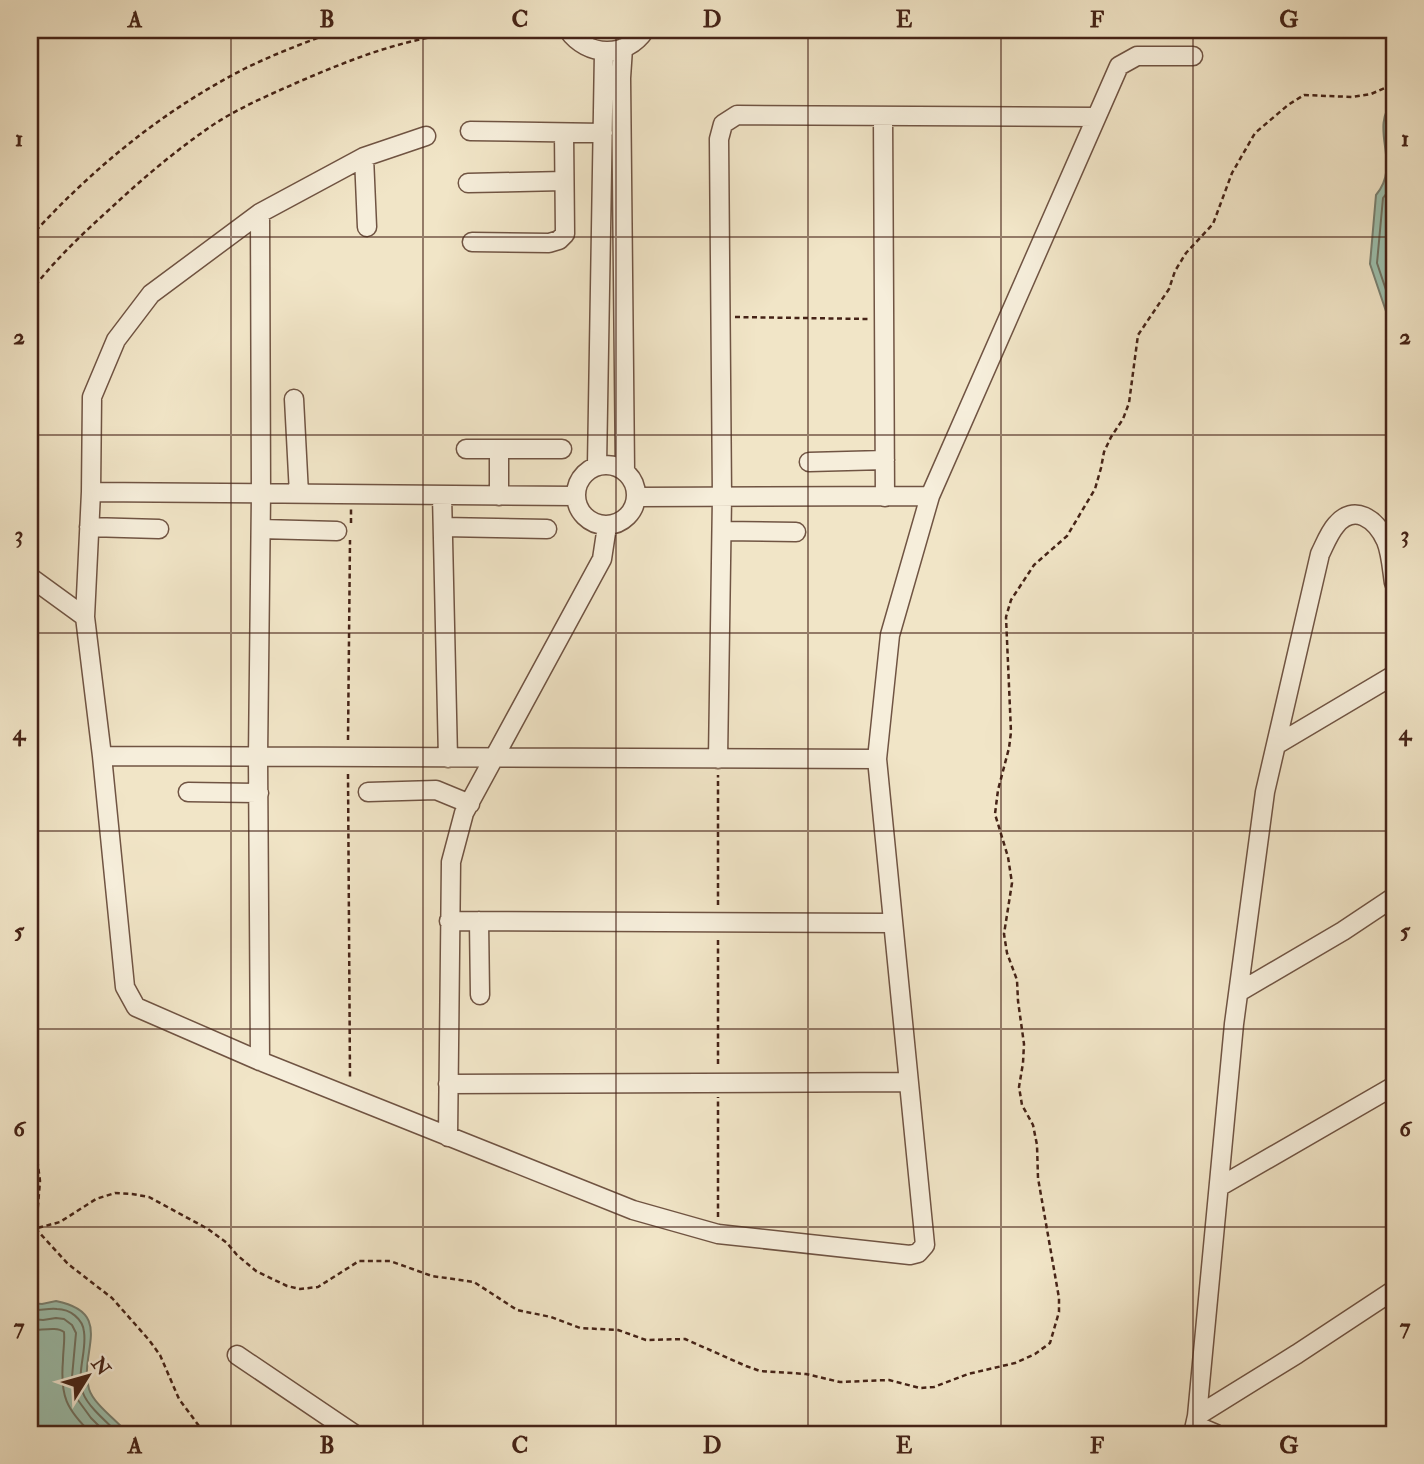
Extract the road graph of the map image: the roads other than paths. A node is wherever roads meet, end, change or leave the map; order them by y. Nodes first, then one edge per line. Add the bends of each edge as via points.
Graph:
1 (568, 30) edge
2 (645, 30) edge
3 (623, 48) junction
4 (604, 52) junction
5 (1193, 56) dead end
6 (883, 116) junction
7 (1096, 117) junction
8 (470, 131) dead end
9 (564, 132) junction
10 (603, 133) junction
11 (426, 136) dead end
12 (364, 157) junction
13 (565, 181) junction
14 (468, 183) dead end
15 (602, 199) junction
16 (622, 199) junction
17 (260, 214) junction
18 (367, 227) dead end
19 (472, 242) dead end
20 (294, 399) dead end
21 (466, 449) dead end
22 (499, 449) junction
23 (562, 449) dead end
24 (885, 460) junction
25 (809, 462) dead end
26 (597, 466) junction
27 (625, 471) junction
28 (91, 492) junction
29 (261, 494) junction
30 (299, 494) junction
31 (442, 495) junction
32 (499, 496) junction
33 (576, 496) junction
34 (930, 496) junction
35 (637, 497) junction
36 (722, 497) junction
37 (885, 497) junction
38 (607, 526) junction
39 (89, 527) junction
40 (443, 527) junction
41 (159, 528) dead end
42 (261, 529) junction
43 (547, 529) dead end
44 (346, 530) road end
45 (722, 531) junction
46 (796, 533) dead end
47 (30, 577) edge
48 (1394, 583) edge
49 (86, 617) junction
50 (1394, 675) edge
51 (1276, 745) junction
52 (102, 756) junction
53 (258, 757) junction
54 (448, 758) junction
55 (494, 758) junction
56 (718, 759) junction
57 (877, 759) junction
58 (188, 792) dead end
59 (368, 792) dead end
60 (259, 793) junction
61 (470, 804) junction
62 (1394, 897) edge
63 (449, 921) junction
64 (479, 921) junction
65 (893, 923) junction
66 (1239, 992) junction
67 (480, 995) dead end
68 (260, 1061) junction
69 (909, 1082) junction
70 (448, 1084) junction
71 (1394, 1086) edge
72 (448, 1137) junction
73 (1219, 1187) junction
74 (1394, 1290) edge
75 (237, 1355) dead end
76 (1195, 1425) edge
77 (354, 1434) edge
78 (1216, 1434) edge

1 - 4 street via 579,42
2 - 3 street
3 - 4 street
3 - 16 street
4 - 10 street
5 - 7 street via 1136,56 1119,66
6 - 7 street
6 - 24 street
6 - 36 street via 737,114 723,124 719,139
7 - 34 street
8 - 9 street
9 - 10 street
9 - 13 street
10 - 15 street
11 - 12 street
12 - 17 street
12 - 18 street
13 - 14 street
13 - 19 street via 565,234 559,240
15 - 16 street
15 - 26 street
16 - 27 street
17 - 28 street via 151,294 116,340 92,397
17 - 29 street
20 - 30 street
21 - 22 street
22 - 23 street
22 - 32 street
24 - 25 street
24 - 37 street
26 - 27 street via 612,465
26 - 33 street via 584,473
27 - 35 street
28 - 29 street
28 - 39 street
29 - 30 street
29 - 42 street
30 - 31 street
31 - 32 street
31 - 40 street
32 - 33 street
33 - 38 street via 582,514
34 - 37 street
34 - 57 street via 890,635
35 - 36 street
35 - 38 street via 622,522
36 - 37 street
36 - 45 street
38 - 55 street via 602,559
39 - 41 street
39 - 49 street
40 - 43 street
40 - 54 street
42 - 44 street
42 - 53 street
45 - 46 street
45 - 56 street
47 - 49 street
48 - 51 street via 1387,542 1378,526 1359,515 1350,515 1334,526 1320,554
49 - 52 street
50 - 51 street
51 - 66 street via 1265,792
52 - 53 street
52 - 68 street via 125,987 136,1007
53 - 54 street
53 - 60 street
54 - 55 street
55 - 56 street
55 - 61 street
56 - 57 street
57 - 65 street
58 - 60 street
59 - 61 street via 436,790
60 - 68 street
61 - 63 street via 451,862
62 - 66 street
63 - 64 street
63 - 70 street
64 - 65 street
64 - 67 street
65 - 69 street
66 - 73 street
68 - 72 street
69 - 70 street
69 - 72 street via 925,1244 910,1255 718,1234 634,1210
70 - 72 street
71 - 73 street
73 - 76 street
74 - 76 street
75 - 77 street
76 - 78 street

